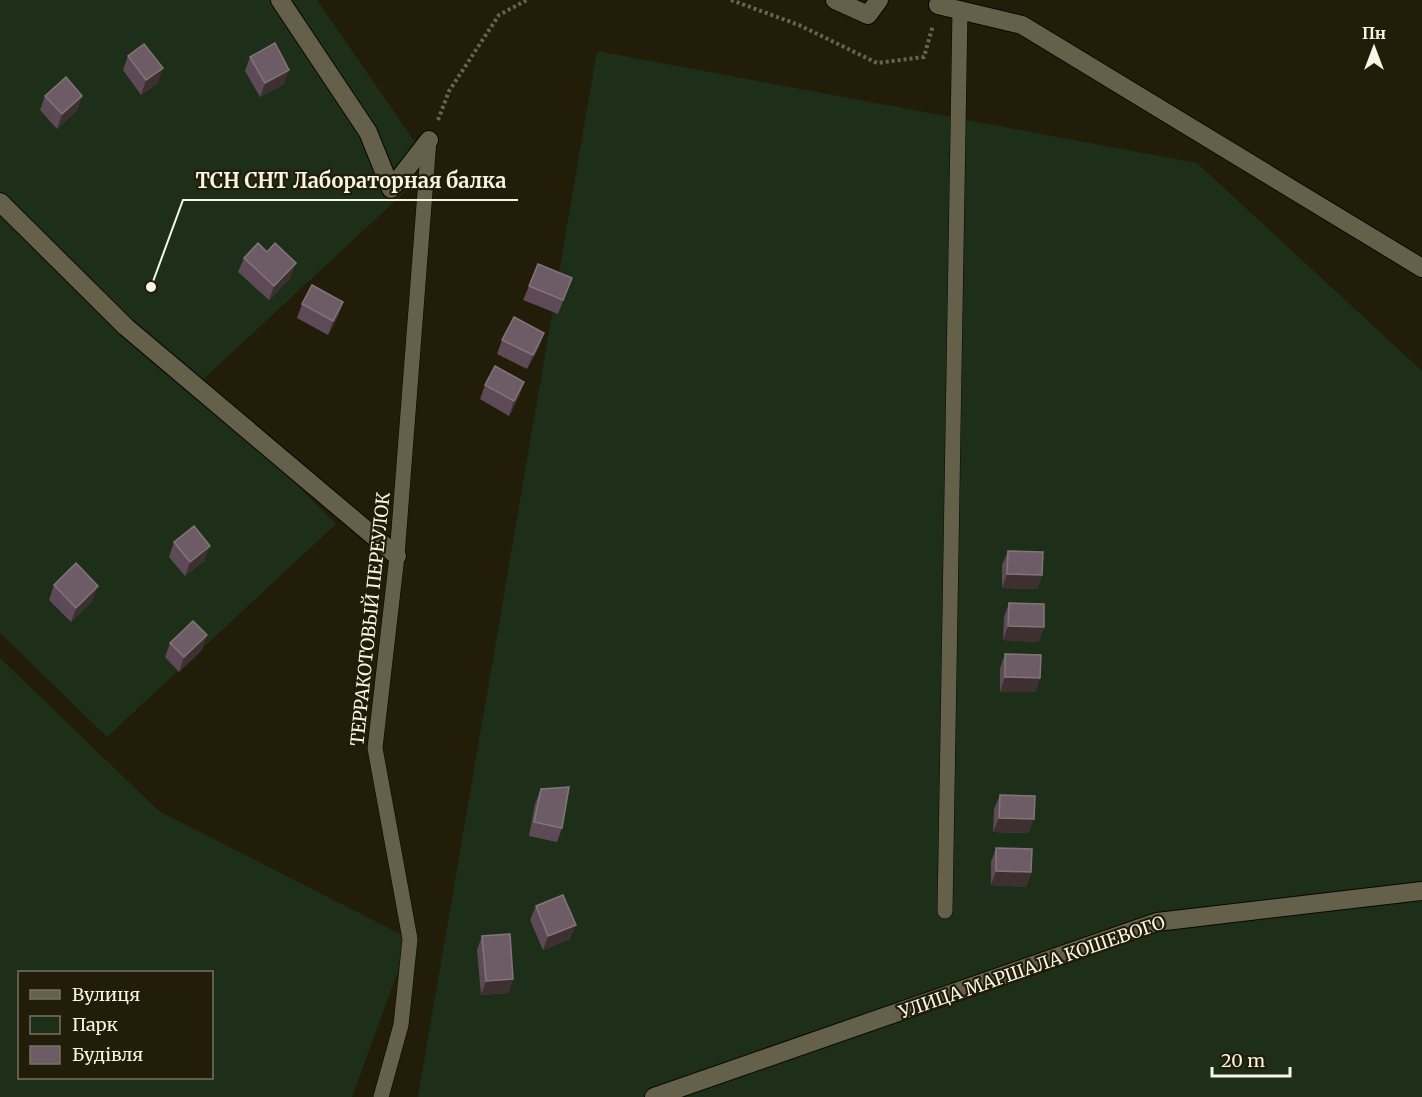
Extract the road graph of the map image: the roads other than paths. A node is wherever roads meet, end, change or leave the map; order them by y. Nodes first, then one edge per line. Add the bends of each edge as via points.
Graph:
1 (280, 0) edge
2 (836, 0) edge
3 (879, 0) edge
4 (939, 5) road end
5 (960, 10) junction
6 (429, 140) joint
7 (0, 202) edge
8 (1422, 268) edge
9 (397, 556) junction
10 (1422, 891) edge
11 (945, 911) dead end
12 (381, 1097) edge
13 (654, 1097) edge

1 - 6 street via 368,132 391,189
2 - 3 street via 868,15
4 - 5 street
5 - 8 street via 1022,25
5 - 11 lane
6 - 9 lane, ТЕРРАКОТОВЫЙ ПЕРЕУЛОК
7 - 9 street via 126,327
9 - 12 lane, ТЕРРАКОТОВЫЙ ПЕРЕУЛОК via 375,748 410,939 401,1025
10 - 13 street, УЛИЦА МАРШАЛА КОШЕВОГО via 1157,922

